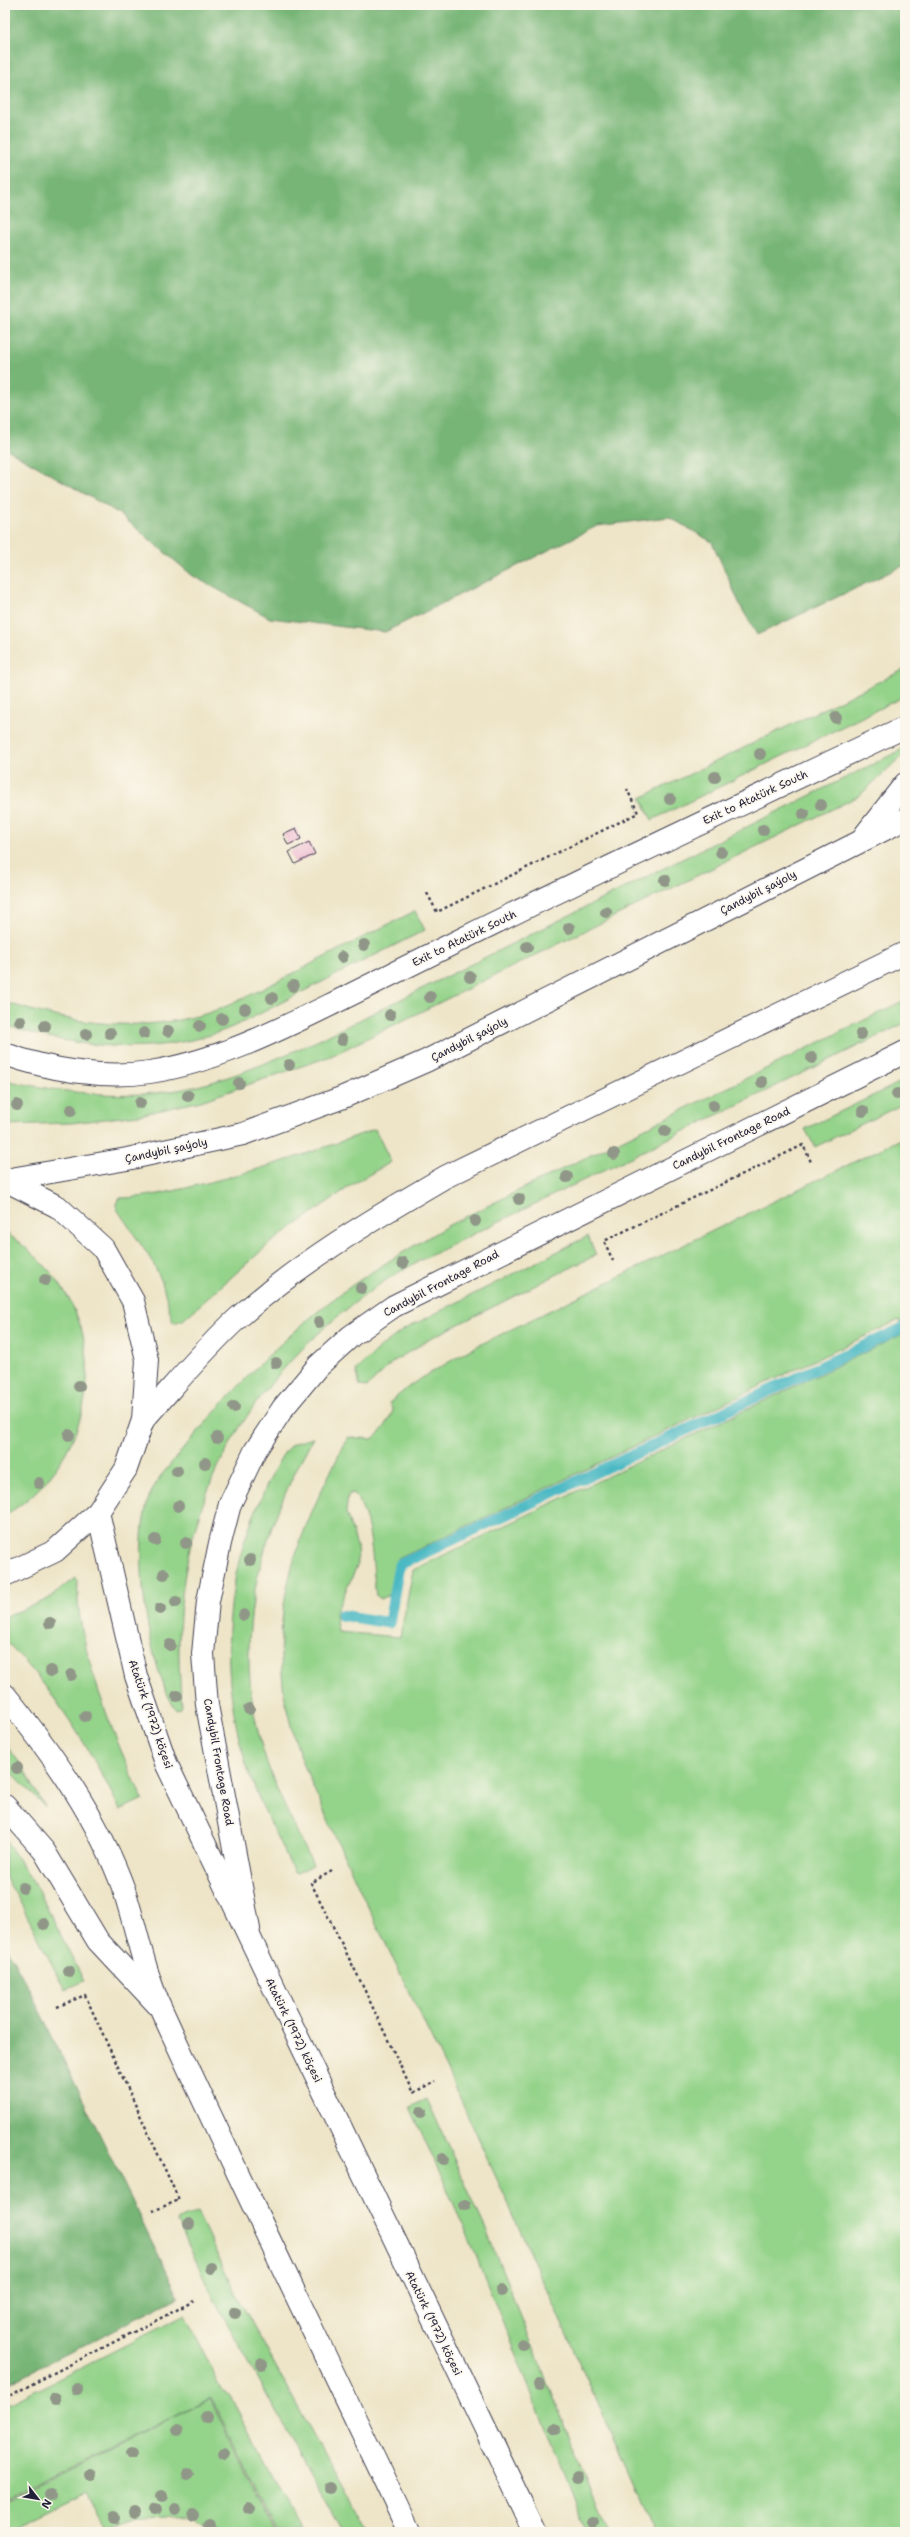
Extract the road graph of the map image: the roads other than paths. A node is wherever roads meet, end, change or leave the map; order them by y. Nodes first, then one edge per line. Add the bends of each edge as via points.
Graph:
1 (905, 727) edge
2 (905, 784) edge
3 (905, 819) edge
4 (862, 840) junction
5 (905, 953) edge
6 (905, 1052) edge
7 (5, 1054) edge
8 (5, 1180) edge
9 (143, 1420) junction
10 (98, 1512) junction
11 (5, 1575) edge
12 (5, 1695) edge
13 (5, 1806) edge
14 (251, 1942) junction
15 (160, 2008) junction
16 (409, 2532) edge
17 (535, 2532) edge

1 - 7 main road, Exit to Atatürk South via 593,874 281,1029 222,1054 150,1072 116,1074 37,1064
2 - 4 main road
3 - 4 main road, Çandybil şaýoly
4 - 8 main road, Çandybil şaýoly via 433,1058 341,1098 243,1134 127,1159
5 - 9 main road via 445,1177 379,1216 328,1248 238,1318
6 - 14 main road, Candybil Frontage Road via 394,1306 351,1336 318,1366 283,1408 255,1451 230,1504 208,1601 203,1654 207,1704
8 - 9 main road via 58,1207 102,1248 129,1294 133,1301 147,1360
9 - 10 main road via 126,1469
10 - 11 main road via 55,1551
10 - 14 main road, Atatürk (1972) köçesi via 136,1676 152,1724 166,1762
12 - 15 main road via 75,1789 96,1829 123,1888
13 - 15 main road via 44,1851 98,1941
14 - 17 main road, Atatürk (1972) köçesi
15 - 16 main road

